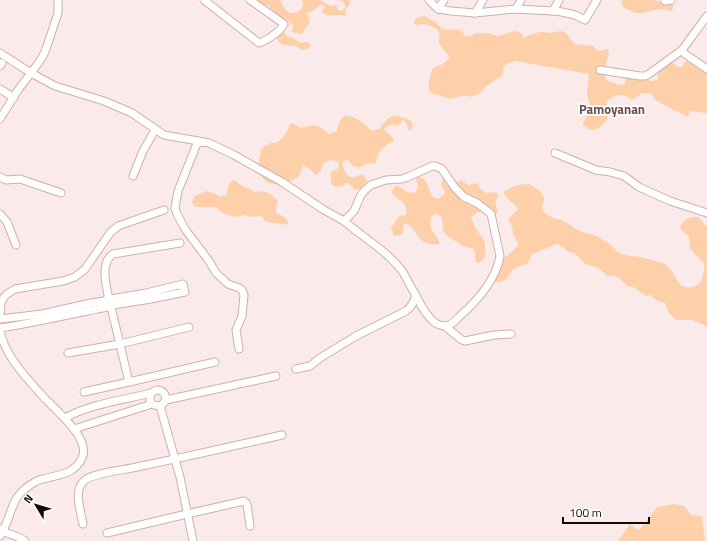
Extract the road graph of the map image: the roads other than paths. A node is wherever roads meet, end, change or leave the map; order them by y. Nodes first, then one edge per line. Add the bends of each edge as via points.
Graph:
1 (58, 0) edge
2 (204, 0) edge
3 (250, 0) edge
4 (429, 0) edge
5 (444, 0) edge
6 (483, 0) edge
7 (521, 0) edge
8 (559, 0) edge
9 (597, 0) edge
10 (664, 0) edge
11 (671, 0) edge
12 (438, 9) junction
13 (516, 9) junction
14 (553, 11) junction
15 (475, 13) junction
16 (707, 16) edge
17 (682, 50) junction
18 (0, 54) edge
19 (707, 69) edge
20 (600, 70) dead end
21 (31, 73) junction
22 (0, 89) edge
23 (14, 98) junction
24 (0, 119) edge
25 (155, 130) junction
26 (198, 141) junction
27 (555, 153) dead end
28 (133, 176) dead end
29 (0, 177) edge
30 (61, 193) dead end
31 (164, 210) dead end
32 (707, 213) edge
33 (0, 214) edge
34 (344, 221) junction
35 (180, 243) dead end
36 (16, 246) dead end
37 (416, 294) junction
38 (156, 295) dead end
39 (109, 303) junction
40 (0, 315) edge
41 (55, 315) junction
42 (23, 317) junction
43 (0, 319) edge
44 (25, 325) junction
45 (445, 326) junction
46 (189, 327) dead end
47 (0, 328) edge
48 (510, 334) dead end
49 (120, 344) junction
50 (239, 349) dead end
51 (68, 353) dead end
52 (215, 362) dead end
53 (296, 368) dead end
54 (276, 376) dead end
55 (129, 382) junction
56 (84, 392) dead end
57 (151, 393) junction
58 (166, 400) junction
59 (156, 405) junction
60 (65, 418) junction
61 (74, 429) junction
62 (282, 435) dead end
63 (175, 459) junction
64 (187, 514) junction
65 (83, 524) dead end
66 (250, 526) dead end
67 (1, 532) edge
68 (107, 533) dead end
69 (25, 541) edge
70 (193, 541) edge

1 - 21 street via 58,13 46,49
2 - 3 street via 258,42 264,42 284,24
4 - 12 street
5 - 12 street
6 - 15 street
7 - 13 street
8 - 14 street
9 - 14 street via 585,20 575,15
10 - 11 street
12 - 15 street
13 - 14 street
13 - 15 street
16 - 17 street
17 - 19 street
17 - 20 street via 645,76
18 - 21 street
21 - 23 street
21 - 25 street via 55,86 132,112
22 - 23 street
23 - 24 street
25 - 26 street via 164,135
25 - 28 street
26 - 34 street via 210,143 234,155
26 - 50 street via 178,191 175,208 185,229 216,273 228,284 242,290 242,316 236,330
27 - 32 street via 596,170 624,176 639,187 670,201
29 - 30 street via 6,180 20,179
31 - 40 street via 118,226 110,232 85,269 75,277 15,290 8,294 1,303
33 - 36 street
34 - 37 street via 378,246 400,268
34 - 45 street via 371,185 386,180 408,178 432,166 442,169 464,197 490,212 500,256 495,272 486,289 470,308 451,325
35 - 39 street via 110,256 104,278
37 - 45 street via 429,317
37 - 53 street via 406,311 356,336 310,366
38 - 39 street
39 - 41 street
39 - 49 street
41 - 42 street
41 - 44 street
42 - 43 street
42 - 44 street
44 - 47 street
45 - 48 street via 465,341
46 - 49 street
47 - 60 street via 4,346 18,366 40,394
49 - 51 street
49 - 55 street
52 - 55 street
54 - 58 street
55 - 56 street
57 - 58 street via 161,391
57 - 59 street via 150,398
57 - 60 street via 74,412
58 - 59 street via 163,404
59 - 61 street
59 - 63 street
60 - 61 street
61 - 67 street via 83,448 77,467 67,473 37,480 21,492
62 - 63 street
63 - 64 street
63 - 65 street via 88,478 78,489
64 - 66 street via 244,501 247,504
64 - 68 street
64 - 70 street
67 - 69 street

